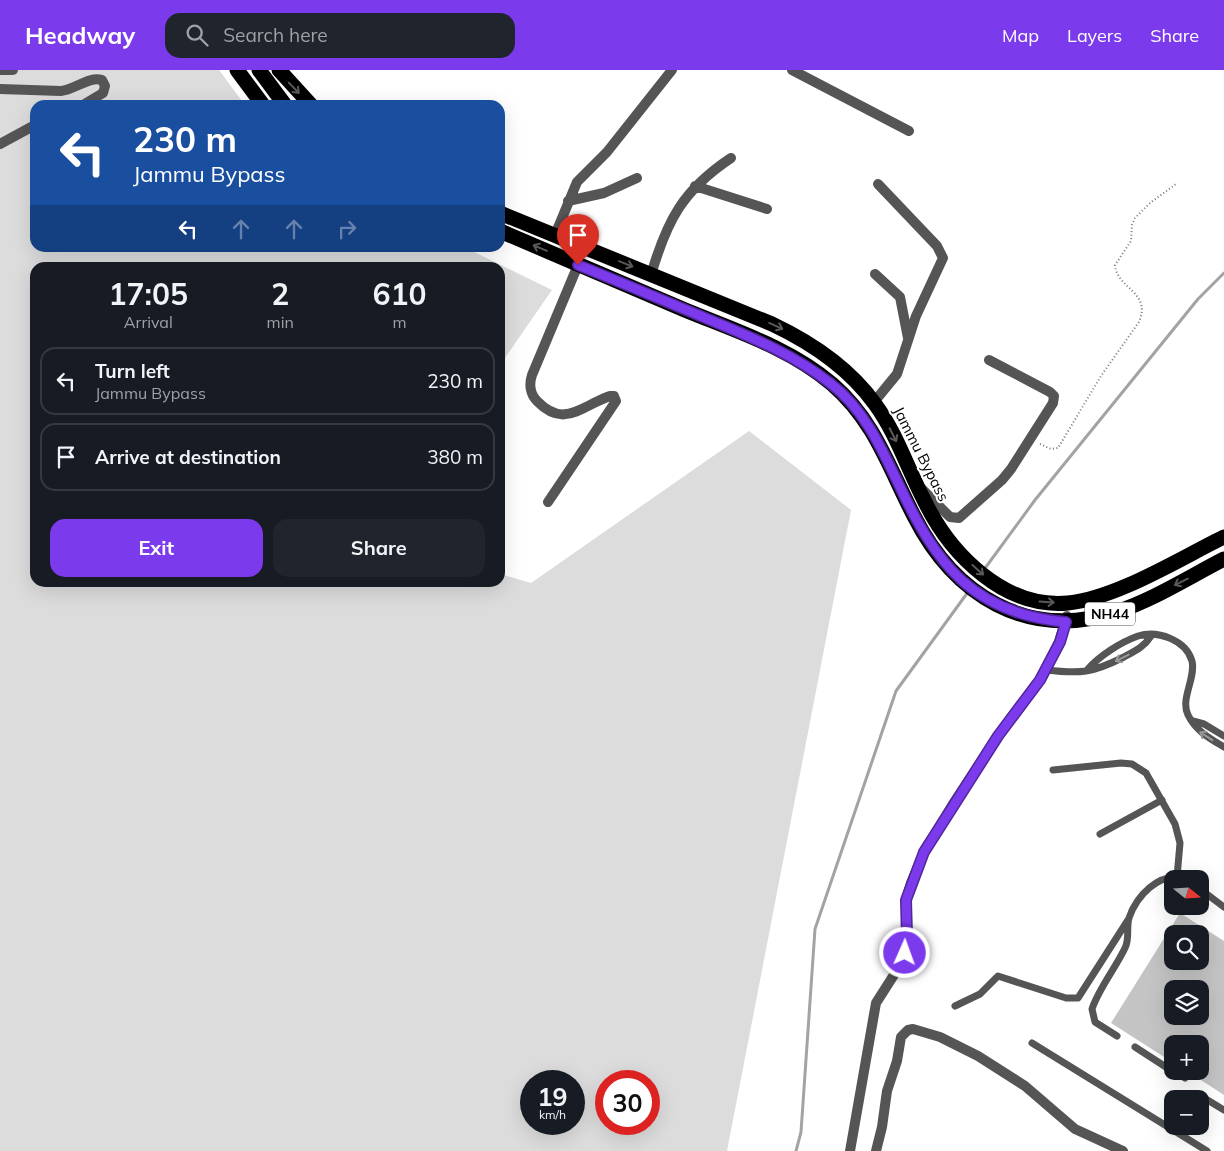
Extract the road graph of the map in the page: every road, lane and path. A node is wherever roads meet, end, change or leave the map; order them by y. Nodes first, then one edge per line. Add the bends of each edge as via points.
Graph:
1 (0, 70) edge
2 (13, 70) edge
3 (237, 70) edge
4 (259, 70) edge
5 (279, 70) edge
6 (672, 70) edge
7 (792, 70) edge
8 (0, 89) edge
9 (91, 100) edge
10 (259, 100) edge
11 (281, 100) edge
12 (307, 100) edge
13 (30, 128) edge
14 (909, 131) dead end
15 (0, 144) edge
16 (731, 158) dead end
17 (637, 178) dead end
18 (878, 184) dead end
19 (1176, 184) dead end
20 (695, 186) junction
21 (568, 201) junction
22 (767, 209) dead end
23 (506, 215) edge
24 (505, 233) edge
25 (555, 235) junction
26 (578, 265) junction
27 (651, 274) junction
28 (874, 274) dead end
29 (908, 341) junction
30 (988, 360) dead end
31 (874, 402) junction
32 (1031, 439) junction
33 (917, 485) junction
34 (548, 502) dead end
35 (1224, 537) edge
36 (1224, 559) edge
37 (1068, 603) junction
38 (1066, 622) junction
39 (1151, 636) junction
40 (1046, 670) junction
41 (1087, 670) junction
42 (1193, 721) junction
43 (1224, 736) edge
44 (1224, 747) edge
45 (1053, 770) dead end
46 (1162, 800) junction
47 (1100, 834) dead end
48 (1180, 870) edge
49 (1164, 878) edge
50 (1209, 896) edge
51 (1224, 906) edge
52 (1128, 920) junction
53 (955, 1006) dead end
54 (1117, 1036) dead end
55 (1032, 1043) dead end
56 (1135, 1047) dead end
57 (1164, 1065) edge
58 (1209, 1101) edge
59 (1224, 1110) edge
60 (850, 1151) edge
61 (876, 1151) edge
62 (1124, 1151) edge
63 (1207, 1151) edge

1 - 2 street
3 - 10 highway
4 - 11 highway
5 -> 12 highway
6 - 21 street via 607,152 578,182
7 - 14 street
8 - 9 street via 61,91 94,79 102,80 105,86 103,93
13 - 15 street
16 - 20 street
17 - 21 street via 604,193
18 - 29 street via 937,246 943,258
19 - 32 path via 1136,218 1131,241 1114,265 1116,273 1141,302 1143,312 1139,322 1101,376 1058,448 1049,449
20 - 22 street
20 - 27 street via 663,237
21 - 25 street
23 - 25 highway, Jammu Bypass / NH44
26 -> 24 highway, NH44
25 -> 27 highway, Jammu Bypass / NH44
26 - 34 street via 532,375 530,388 535,399 555,415 566,415 610,396 614,396 616,402
26 - 38 highway, NH44 via 780,349 832,384 864,418 924,535 946,564 987,601 1020,614
27 -> 31 highway, Jammu Bypass / NH44 via 795,335 826,356
28 - 29 street via 900,297
29 - 31 street via 898,374
30 - 32 street via 1054,396
31 -> 33 highway, Jammu Bypass / NH44
32 - 33 street via 1002,480 959,518 950,517
33 -> 37 highway, Jammu Bypass / NH44 via 937,523 984,576 1001,588 1034,601
35 - 37 highway, Jammu Bypass / NH44 via 1111,591
36 -> 38 highway, NH44 via 1130,607
37 - 38 street
38 - 40 street
39 - 41 lane via 1130,640
39 -> 41 lane via 1141,648 1099,670
39 - 42 lane via 1173,639 1184,647 1190,657 1193,667 1186,711
40 - 41 lane via 1071,673
40 - 60 street via 953,804 924,852 911,883 906,900 905,953 876,1003
42 - 43 lane
44 -> 42 lane via 1198,731
45 - 46 lane via 1132,764 1146,773
46 - 47 lane
46 - 48 lane via 1179,834
49 - 52 lane via 1148,889
50 - 51 lane
52 - 53 lane via 1078,998 1066,998 998,976 980,994
52 - 54 lane via 1128,941 1092,1009 1095,1022
55 - 63 lane
56 - 57 lane
58 - 59 lane
61 - 62 street via 901,1037 908,1030 940,1037 978,1056 1025,1086 1075,1129

